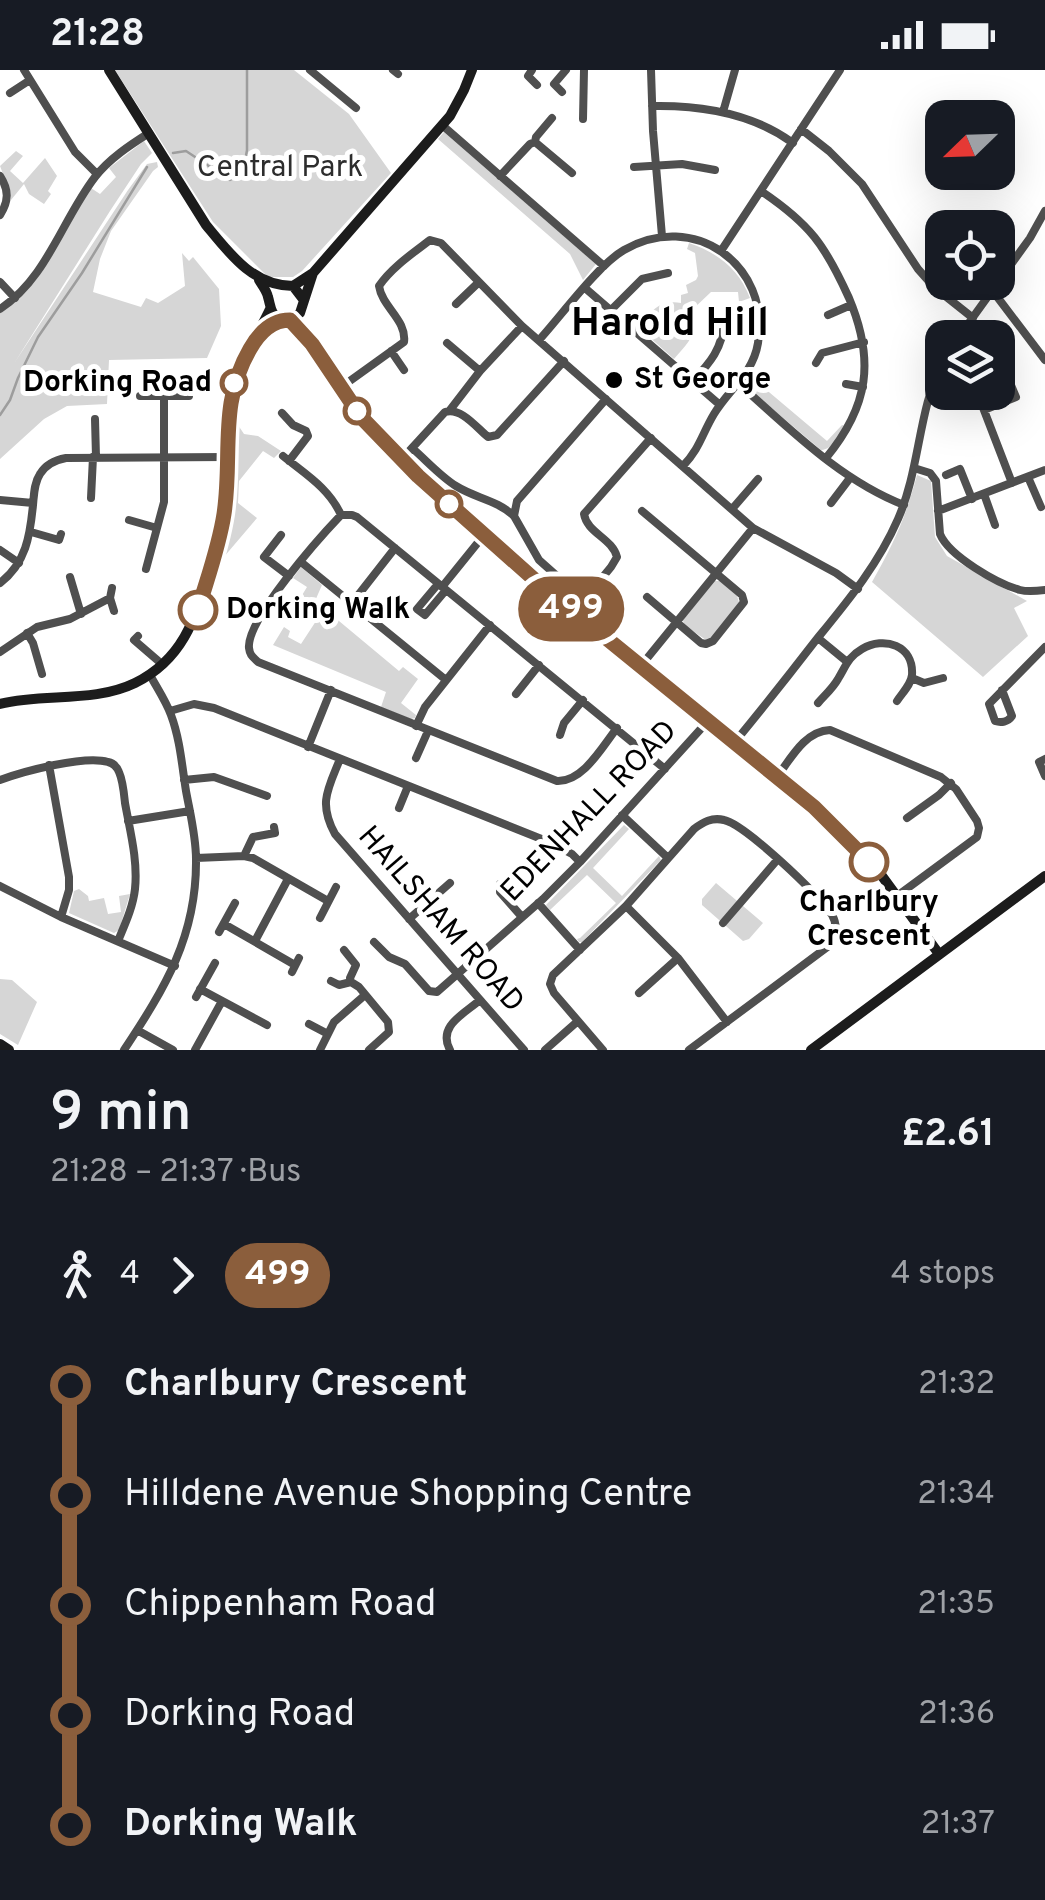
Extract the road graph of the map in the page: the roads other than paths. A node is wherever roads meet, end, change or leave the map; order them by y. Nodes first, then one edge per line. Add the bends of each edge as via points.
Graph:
1 (24, 70) edge
2 (109, 70) edge
3 (310, 70) edge
4 (333, 70) edge
5 (472, 70) edge
6 (532, 70) edge
7 (566, 70) edge
8 (584, 70) edge
9 (651, 70) edge
10 (735, 70) edge
11 (840, 70) edge
12 (30, 80) junction
13 (323, 80) junction
14 (538, 85) dead end
15 (562, 92) dead end
16 (10, 93) dead end
17 (652, 106) junction
18 (356, 108) dead end
19 (723, 112) junction
20 (552, 118) dead end
21 (583, 119) dead end
22 (442, 125) junction
23 (801, 129) junction
24 (149, 133) junction
25 (535, 142) junction
26 (793, 143) junction
27 (655, 165) junction
28 (634, 166) dead end
29 (715, 170) dead end
30 (572, 173) dead end
31 (97, 174) junction
32 (0, 176) edge
33 (500, 176) junction
34 (761, 191) junction
35 (1045, 211) edge
36 (0, 215) edge
37 (662, 236) junction
38 (721, 251) junction
39 (1015, 259) edge
40 (604, 266) junction
41 (312, 272) junction
42 (668, 273) dead end
43 (258, 279) junction
44 (0, 282) edge
45 (479, 282) junction
46 (286, 287) junction
47 (585, 288) junction
48 (14, 298) junction
49 (303, 299) junction
50 (985, 300) edge
51 (1000, 300) edge
52 (270, 304) junction
53 (456, 304) dead end
54 (852, 305) junction
55 (0, 309) edge
56 (611, 310) junction
57 (828, 315) dead end
58 (290, 318) junction
59 (973, 318) joint
60 (724, 321) dead end
61 (522, 326) junction
62 (259, 334) junction
63 (539, 340) junction
64 (864, 342) junction
65 (448, 343) dead end
66 (391, 351) junction
67 (817, 356) dead end
68 (1045, 360) edge
69 (564, 362) junction
70 (404, 370) dead end
71 (480, 371) junction
72 (692, 382) junction
73 (739, 384) junction
74 (846, 384) dead end
75 (340, 388) junction
76 (863, 388) junction
77 (140, 396) dead end
78 (164, 396) junction
79 (189, 396) dead end
80 (606, 399) junction
81 (720, 405) junction
82 (450, 410) junction
83 (925, 410) edge
84 (984, 410) edge
85 (282, 413) dead end
86 (95, 419) dead end
87 (650, 438) junction
88 (412, 448) junction
89 (94, 457) junction
90 (164, 457) junction
91 (227, 457) junction
92 (826, 458) junction
93 (401, 460) junction
94 (683, 466) junction
95 (914, 468) junction
96 (1045, 470) edge
97 (946, 475) dead end
98 (1028, 476) junction
99 (850, 478) junction
100 (758, 480) dead end
101 (1012, 483) junction
102 (984, 494) junction
103 (90, 498) dead end
104 (972, 499) junction
105 (0, 500) edge
106 (517, 501) junction
107 (33, 503) junction
108 (831, 503) dead end
109 (904, 505) junction
110 (502, 506) junction
111 (1040, 507) dead end
112 (732, 509) junction
113 (642, 511) dead end
114 (938, 511) junction
115 (340, 516) junction
116 (514, 516) junction
117 (129, 520) dead end
118 (995, 525) dead end
119 (157, 528) junction
120 (753, 528) junction
121 (30, 532) junction
122 (60, 534) dead end
123 (280, 534) dead end
124 (484, 536) junction
125 (396, 548) junction
126 (0, 550) edge
127 (301, 562) junction
128 (19, 563) junction
129 (146, 569) dead end
130 (716, 574) junction
131 (289, 576) junction
132 (70, 577) dead end
133 (0, 583) edge
134 (442, 587) junction
135 (858, 590) junction
136 (1045, 590) edge
137 (647, 598) dead end
138 (584, 600) junction
139 (352, 603) junction
140 (114, 611) dead end
141 (574, 612) junction
142 (81, 614) junction
143 (676, 622) junction
144 (490, 625) junction
145 (27, 634) junction
146 (138, 636) dead end
147 (818, 638) junction
148 (1045, 647) edge
149 (0, 652) edge
150 (846, 661) junction
151 (163, 664) junction
152 (539, 665) junction
153 (640, 667) junction
154 (42, 674) dead end
155 (150, 674) junction
156 (912, 678) junction
157 (942, 678) dead end
158 (446, 680) junction
159 (331, 690) junction
160 (1002, 690) dead end
161 (516, 694) dead end
162 (583, 700) junction
163 (897, 702) dead end
164 (818, 703) dead end
165 (0, 704) edge
166 (170, 711) junction
167 (708, 721) junction
168 (416, 726) junction
169 (617, 728) junction
170 (428, 731) junction
171 (560, 735) dead end
172 (734, 743) junction
173 (308, 747) junction
174 (416, 758) dead end
175 (1045, 759) edge
176 (340, 760) junction
177 (50, 765) junction
178 (665, 769) junction
179 (1045, 776) edge
180 (777, 777) junction
181 (0, 780) edge
182 (184, 780) junction
183 (951, 783) junction
184 (408, 786) junction
185 (267, 796) dead end
186 (399, 808) dead end
187 (190, 811) junction
188 (622, 815) junction
189 (907, 818) dead end
190 (128, 821) junction
191 (274, 827) dead end
192 (244, 856) junction
193 (196, 858) junction
194 (668, 858) junction
195 (778, 859) junction
196 (580, 862) junction
197 (288, 879) junction
198 (1043, 881) edge
199 (450, 883) dead end
200 (500, 884) dead end
201 (0, 886) edge
202 (336, 888) dead end
203 (898, 896) junction
204 (328, 901) junction
205 (236, 903) dead end
206 (538, 904) junction
207 (626, 906) junction
208 (61, 917) junction
209 (522, 917) junction
210 (320, 918) dead end
211 (409, 919) junction
212 (722, 923) dead end
213 (118, 941) junction
214 (255, 941) junction
215 (374, 942) dead end
216 (344, 950) dead end
217 (580, 950) junction
218 (938, 954) junction
219 (678, 958) junction
220 (215, 963) dead end
221 (296, 965) dead end
222 (176, 966) junction
223 (458, 974) junction
224 (331, 981) dead end
225 (352, 982) junction
226 (639, 993) dead end
227 (365, 994) junction
228 (480, 1000) junction
229 (222, 1001) junction
230 (578, 1022) junction
231 (728, 1022) junction
232 (308, 1024) dead end
233 (266, 1025) dead end
234 (137, 1030) junction
235 (328, 1034) junction
236 (0, 1044) edge
237 (9, 1050) edge
238 (124, 1050) edge
239 (173, 1050) edge
240 (195, 1050) edge
241 (320, 1050) edge
242 (370, 1050) edge
243 (450, 1050) edge
244 (524, 1050) edge
245 (544, 1050) edge
246 (603, 1050) edge
247 (689, 1050) edge
248 (811, 1050) edge

1 - 12 street
2 - 24 street
3 - 13 street
4 - 13 street
5 - 22 street
6 - 14 street via 528,76
7 - 15 street via 554,84
8 - 21 street
9 - 17 street
10 - 19 street
11 - 23 street
12 - 16 street
12 - 31 street via 75,152
13 - 18 street
17 - 19 street
17 - 27 street
19 - 26 street
20 - 25 street
22 - 33 street
22 - 41 street
23 - 26 street
23 - 59 street via 862,184 918,269
24 - 31 street
24 - 43 street via 206,225
25 - 30 street
25 - 33 street
26 - 34 street
27 - 28 street
27 - 29 street
27 - 37 street
31 - 48 street via 44,264
32 - 36 street via 7,197
33 - 40 street
34 - 38 street
34 - 54 street via 817,238
35 - 39 street
37 - 38 street via 692,238
37 - 40 street
38 - 73 street via 749,280 758,309 757,349
40 - 47 street
41 - 46 street
41 - 49 street
42 - 56 street via 642,280
43 - 46 street
43 - 52 street
44 - 48 street
45 - 53 street
45 - 61 street
45 - 66 street via 430,240 379,286 404,330 404,342
46 - 49 street
46 - 52 street
47 - 56 street
47 - 63 street
48 - 55 street
49 - 58 street
50 - 59 street
51 - 68 street
52 - 58 street
52 - 62 street
54 - 57 street
54 - 64 street
56 - 72 street
58 - 62 street
58 - 75 street
60 - 72 street via 717,352
61 - 63 street
61 - 71 street
62 - 91 street via 232,389
63 - 69 street
64 - 67 street
64 - 76 street
65 - 71 street
66 - 70 street
66 - 75 street
69 - 80 street
69 - 82 street via 493,437
71 - 82 street
72 - 81 street
73 - 81 street
73 - 92 street
74 - 76 street
75 - 93 street
76 - 92 street via 850,425
77 - 78 street
78 - 79 street
78 - 90 street
80 - 87 street
80 - 106 street
81 - 94 street
82 - 88 street
83 - 95 street
84 - 101 street
85 - 115 street via 308,436 286,459 324,490
86 - 89 street
87 - 94 street
87 - 138 street via 584,514 617,557
88 - 93 street
88 - 110 street via 457,486
89 - 90 street
89 - 103 street
89 - 107 street via 48,465 37,478
90 - 91 street
90 - 119 street
91 - 151 street via 221,532 196,619
92 - 99 street
93 - 124 street
94 - 112 street
95 - 109 street
95 - 114 street via 934,478
96 - 98 street
97 - 104 street via 960,469
98 - 101 street
98 - 111 street
99 - 108 street
99 - 109 street
100 - 112 street
101 - 102 street
102 - 104 street
102 - 118 street
104 - 114 street
105 - 107 street
106 - 110 street
106 - 116 street
107 - 121 street
109 - 135 street
110 - 116 street
112 - 120 street
113 - 130 street
114 - 136 street via 943,541 958,556 1019,590
115 - 125 street via 357,517
115 - 127 street
116 - 138 street via 540,560
117 - 119 street
119 - 129 street
120 - 130 street
120 - 135 street
121 - 122 street via 59,540
121 - 128 street
123 - 131 street via 264,557
124 - 134 street
124 - 141 street
125 - 134 street
125 - 139 street
126 - 128 street
127 - 131 street
127 - 139 street
128 - 133 street
130 - 143 street
130 - 143 street via 744,602 713,641 701,643
131 - 159 street via 264,612 250,652 258,662
132 - 142 street
134 - 144 street
135 - 147 street
137 - 143 street
138 - 141 street
139 - 158 street
140 - 142 street via 111,593
141 - 153 street
142 - 145 street
143 - 153 street
144 - 152 street
144 - 158 street
145 - 149 street
145 - 154 street
146 - 151 street via 134,640
147 - 150 street
147 - 172 street
148 - 160 street
150 - 156 street via 889,642 906,654
150 - 164 street
151 - 155 street
152 - 161 street
152 - 162 street
153 - 167 street
155 - 165 street via 118,690
155 - 166 street
156 - 157 street
156 - 163 street
158 - 168 street
159 - 168 street
159 - 173 street
162 - 169 street
162 - 171 street
166 - 173 street via 204,704
166 - 182 street
167 - 172 street
167 - 178 street, EDENHALL ROAD
168 - 170 street
169 - 170 street via 580,774 564,782
169 - 178 street
170 - 174 street
172 - 180 street
173 - 176 street
175 - 179 street
176 - 184 street
176 - 211 street, HAILSHAM ROAD via 325,801 331,827
177 - 181 street
177 - 190 street via 112,764
177 - 208 street via 69,877
178 - 188 street, EDENHALL ROAD
180 - 183 street via 809,736 830,730
180 - 203 street via 836,827
182 - 185 street via 214,777
182 - 187 street
183 - 189 street
183 - 203 street via 976,821 977,837
184 - 186 street
184 - 196 street via 549,842
187 - 190 street
187 - 193 street
188 - 194 street
188 - 196 street, EDENHALL ROAD
190 - 213 street via 134,894
191 - 192 street via 274,833 253,837
192 - 193 street
192 - 197 street
193 - 222 street via 190,920
194 - 195 street via 702,823 719,819
194 - 207 street
195 - 212 street
195 - 231 street via 832,914 834,939
196 - 206 street, EDENHALL ROAD
197 - 204 street
197 - 214 street
198 - 218 street
199 - 211 street
200 - 209 street
201 - 208 street
202 - 204 street
203 - 218 street
204 - 210 street
205 - 214 street via 222,928
206 - 209 street, EDENHALL ROAD
206 - 217 street
207 - 217 street
207 - 219 street
208 - 213 street
209 - 223 street, EDENHALL ROAD
211 - 223 street, HAILSHAM ROAD
213 - 222 street
214 - 221 street
215 - 223 street via 431,992
216 - 225 street via 356,966
217 - 230 street via 550,984
218 - 248 street
219 - 226 street
219 - 231 street
220 - 229 street via 198,993
222 - 234 street
223 - 228 street, HAILSHAM ROAD
224 - 225 street
225 - 227 street
227 - 235 street
227 - 242 street via 389,1028
228 - 243 street via 448,1028
228 - 244 street, HAILSHAM ROAD
229 - 233 street
229 - 240 street
230 - 245 street
230 - 246 street
231 - 247 street
232 - 235 street
234 - 238 street
234 - 239 street
235 - 241 street
236 - 237 street

